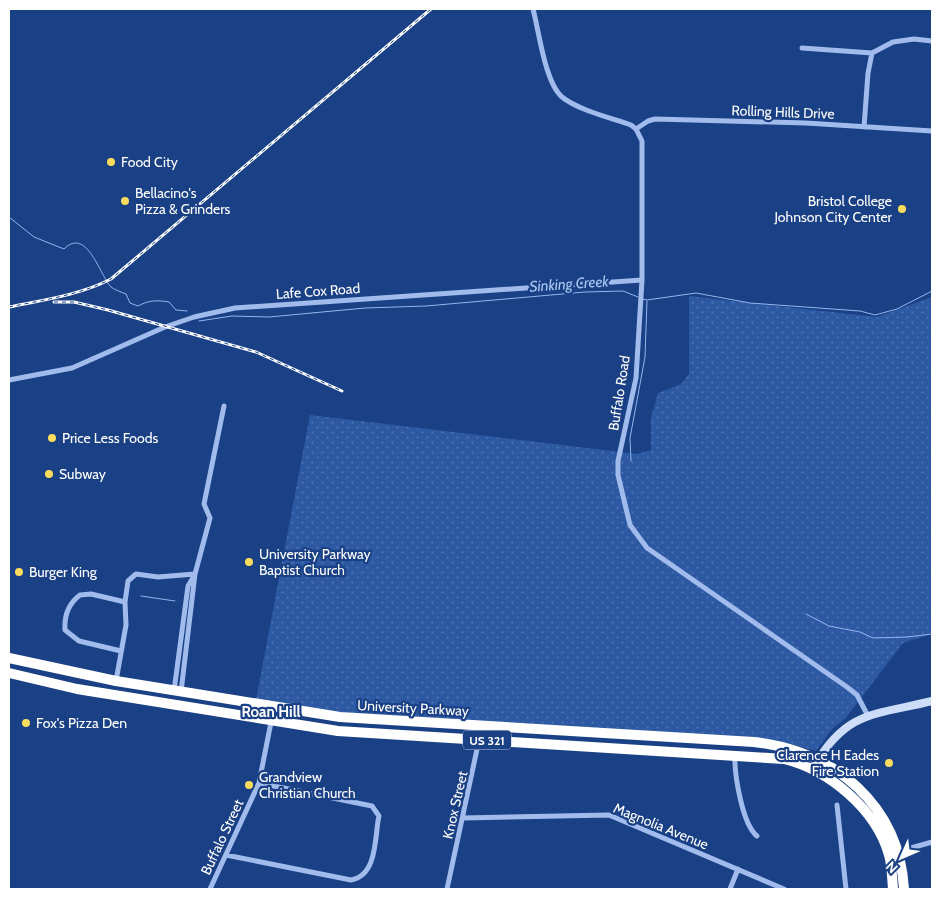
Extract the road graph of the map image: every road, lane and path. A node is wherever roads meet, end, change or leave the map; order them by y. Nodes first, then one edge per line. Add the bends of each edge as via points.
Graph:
1 (534, 9) edge
2 (932, 41) edge
3 (802, 48) dead end
4 (872, 53) junction
5 (864, 127) junction
6 (636, 129) junction
7 (932, 130) edge
8 (642, 280) junction
9 (9, 380) edge
10 (224, 406) dead end
11 (195, 574) junction
12 (125, 602) junction
13 (120, 651) junction
14 (9, 658) edge
15 (9, 673) edge
16 (116, 681) junction
17 (177, 691) junction
18 (113, 695) junction
19 (202, 696) junction
20 (932, 701) edge
21 (274, 707) junction
22 (200, 709) junction
23 (868, 716) junction
24 (378, 720) junction
25 (270, 721) junction
26 (482, 726) junction
27 (377, 734) junction
28 (608, 734) junction
29 (481, 740) junction
30 (607, 748) junction
31 (735, 754) junction
32 (819, 759) junction
33 (813, 769) junction
34 (259, 783) junction
35 (837, 805) dead end
36 (464, 818) junction
37 (757, 836) dead end
38 (932, 842) edge
39 (893, 853) junction
40 (226, 855) junction
41 (738, 870) junction
42 (210, 889) edge
43 (447, 889) edge
44 (730, 889) edge
45 (784, 889) edge
46 (846, 889) edge
47 (893, 889) edge
48 (904, 889) edge

1 - 6 street via 548,70 559,94 570,102
2 - 4 street via 893,42
3 - 4 street
4 - 5 street
5 - 6 street, Rolling Hills Drive via 655,119
5 - 7 street, Rolling Hills Drive
6 - 8 street, Buffalo Road via 643,150
8 - 9 street, Lafe Cox Road via 235,308 165,326 72,368
8 - 23 street, Buffalo Road via 636,378 618,461 620,486 630,525 647,548 847,686 857,695
10 - 11 street via 204,504 210,518
11 - 12 street via 158,577 136,574 128,581
11 - 17 street
12 - 13 street via 126,625
12 - 13 street via 92,594 80,595 68,606 65,621 65,630 79,641
13 - 16 street
14 - 16 highway, University Parkway / US 321
15 - 18 highway, University Parkway / US 321
16 - 17 highway, University Parkway / US 321
16 - 18 highway
17 - 19 highway, University Parkway / US 321
18 - 22 highway, University Parkway / US 321
19 - 21 highway, University Parkway / US 321
19 - 22 highway
20 - 23 main road
21 - 24 highway, University Parkway / US 321
21 - 25 street, Buffalo Street
22 - 25 highway, University Parkway / US 321
23 - 32 main road via 842,730 829,742
24 - 26 highway, University Parkway / US 321
24 - 27 highway
25 - 27 highway, University Parkway / US 321
25 - 34 street, Buffalo Street
26 - 28 highway, University Parkway / US 321
26 - 29 street, Knox Street
27 - 29 highway, University Parkway / US 321
28 - 30 highway
28 - 32 highway, University Parkway / US 321 via 768,744
29 - 30 highway, University Parkway / US 321
29 - 36 street, Knox Street
30 - 31 highway, University Parkway / US 321
31 - 33 highway, University Parkway / US 321 via 784,758
31 - 37 street via 735,771 742,801 751,830
32 - 33 main road
32 - 39 highway, University Parkway / US 321 via 853,782 867,796 886,823
33 - 39 highway, University Parkway / US 321 via 857,802
34 - 40 street, Buffalo Street
34 - 40 street via 372,806 379,816 369,868 351,880
35 - 46 street
36 - 41 street, Magnolia Avenue via 609,815
36 - 43 street, Knox Street
38 - 39 street
39 - 47 highway, University Parkway / US 321
39 - 48 highway, University Parkway / US 321
40 - 42 street, Buffalo Street
41 - 44 street
41 - 45 street, Magnolia Avenue

